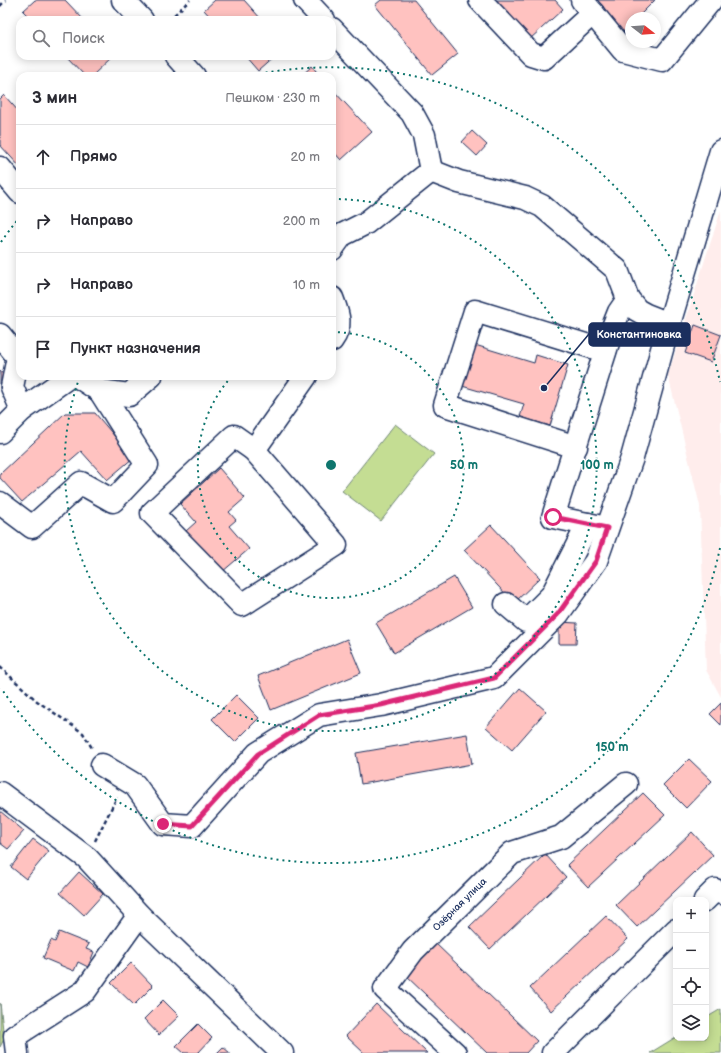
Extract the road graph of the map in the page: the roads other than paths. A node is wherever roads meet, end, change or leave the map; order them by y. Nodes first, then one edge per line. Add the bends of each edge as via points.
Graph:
1 (123, 0) edge
2 (305, 0) edge
3 (480, 0) edge
4 (711, 0) edge
5 (587, 7) edge
6 (138, 16) edge
7 (320, 16) edge
8 (336, 33) edge
9 (180, 60) edge
10 (190, 72) edge
11 (721, 151) edge
12 (0, 168) edge
13 (431, 171) junction
14 (16, 187) edge
15 (336, 236) edge
16 (628, 299) junction
17 (336, 308) edge
18 (669, 324) junction
19 (336, 334) edge
20 (0, 335) edge
21 (605, 351) junction
22 (16, 355) edge
23 (16, 367) edge
24 (64, 380) edge
25 (83, 380) edge
26 (146, 380) edge
27 (303, 380) edge
28 (100, 391) junction
29 (22, 410) junction
30 (0, 432) edge
31 (576, 447) junction
32 (254, 450) junction
33 (0, 503) edge
34 (598, 526) junction
35 (506, 604) dead end
36 (102, 765) road end
37 (626, 784) dead end
38 (0, 793) edge
39 (721, 893) edge
40 (708, 897) edge
41 (139, 915) junction
42 (673, 933) edge
43 (16, 1053) edge
44 (282, 1053) edge
45 (455, 1053) edge
46 (553, 1053) edge

1 - 6 street
2 - 7 street
3 - 5 street via 531,54 544,58
4 - 5 street via 662,60 623,50
8 - 13 street via 412,114 424,135
9 - 10 street
11 - 18 street
12 - 14 street
13 - 15 street via 366,223
13 - 16 street via 459,182 524,198 542,206 617,270
16 - 18 street via 637,310
16 - 21 street via 619,312
17 - 19 street via 340,319
18 - 34 street via 632,458
20 - 22 street
21 - 31 street
21 - 31 street via 475,311 445,404
23 - 29 street via 12,387
24 - 29 street
25 - 28 street
26 - 28 street via 129,395
27 - 32 street
28 - 33 street via 147,465 113,501 81,483 32,527
29 - 30 street
31 - 34 street via 553,517
32 - 32 street via 336,544 242,605 152,513 234,436
34 - 35 street via 552,595 526,621
34 - 36 street via 596,561 558,614 494,678 381,705 319,715 258,754 192,826 163,824 135,785
37 - 45 street, Озёрная улица via 561,837 512,853 412,951 385,989
38 - 41 street via 87,858
39 - 40 street via 715,890
41 - 43 street via 85,991 15,1036
41 - 44 street
42 - 46 street

